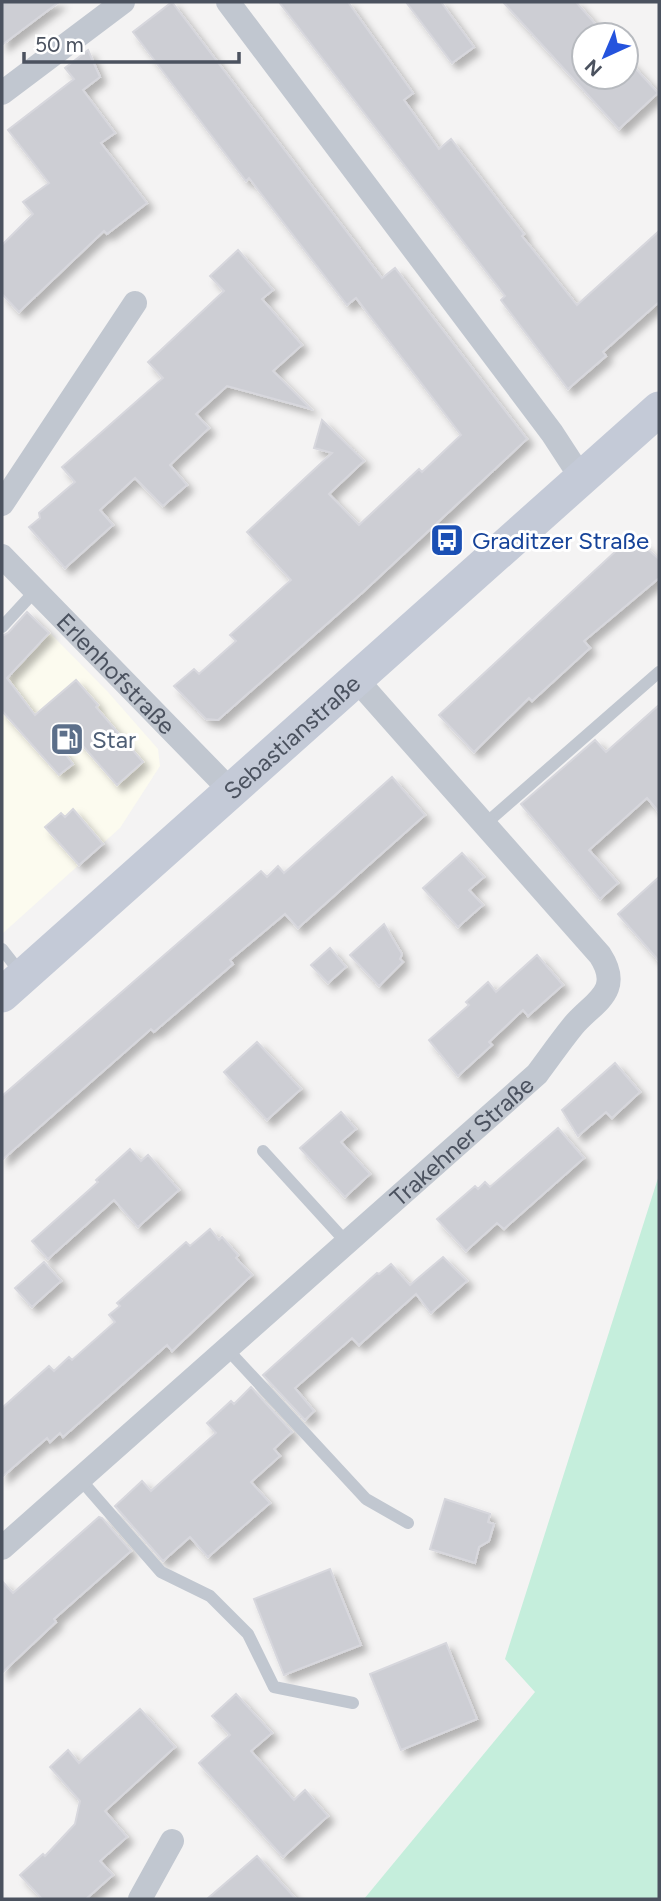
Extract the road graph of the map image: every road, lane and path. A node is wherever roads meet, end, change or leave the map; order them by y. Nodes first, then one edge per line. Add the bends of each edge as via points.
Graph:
1 (123, 2) edge
2 (228, 2) edge
3 (2, 93) edge
4 (135, 303) dead end
5 (659, 409) edge
6 (582, 480) junction
7 (2, 504) edge
8 (2, 556) edge
9 (36, 590) junction
10 (2, 627) edge
11 (659, 671) edge
12 (356, 679) junction
13 (230, 791) junction
14 (484, 825) junction
15 (2, 949) edge
16 (13, 985) edge
17 (263, 1151) dead end
18 (347, 1243) junction
19 (227, 1349) junction
20 (80, 1479) junction
21 (408, 1523) dead end
22 (2, 1549) edge
23 (353, 1703) dead end
24 (172, 1841) dead end
25 (140, 1899) edge

1 - 3 street
2 - 6 street via 552,433
4 - 7 street
5 - 6 street, Sebastianstraße
6 - 12 street, Sebastianstraße
8 - 9 street, Erlenhofstraße
9 - 10 lane
9 - 13 street, Erlenhofstraße
11 - 14 lane
12 - 13 street, Sebastianstraße
12 - 14 street, Trakehner Straße
13 - 16 street, Sebastianstraße
14 - 18 street, Trakehner Straße via 600,955 609,974 608,985 596,1006 575,1023 537,1074
15 - 16 lane
17 - 18 lane
18 - 19 street, Trakehner Straße
19 - 20 street, Trakehner Straße
19 - 21 lane via 366,1499
20 - 22 street, Trakehner Straße
20 - 23 lane via 160,1572 210,1597 247,1634 274,1687
24 - 25 street

